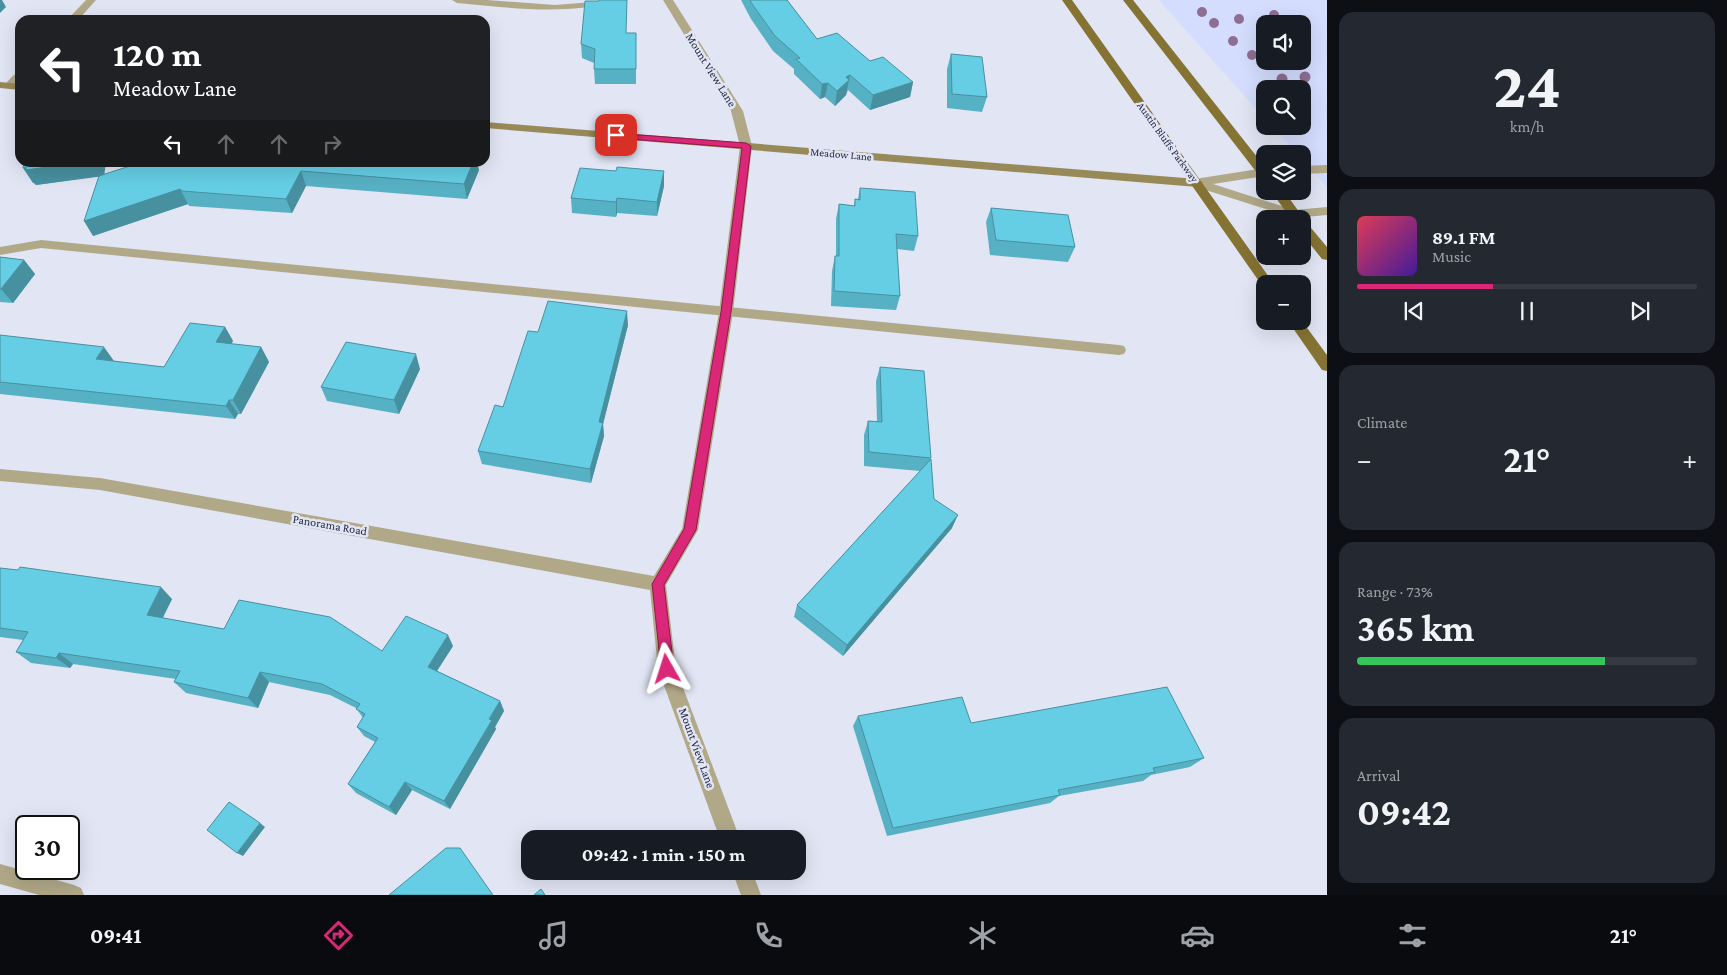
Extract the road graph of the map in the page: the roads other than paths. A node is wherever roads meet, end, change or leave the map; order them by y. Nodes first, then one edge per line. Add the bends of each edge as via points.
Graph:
1 (91, 0) edge
2 (457, 0) edge
3 (612, 0) edge
4 (668, 0) edge
5 (1067, 0) edge
6 (1128, 0) edge
7 (77, 15) edge
8 (490, 125) edge
9 (746, 146) junction
10 (1256, 163) edge
11 (1327, 169) edge
12 (1311, 170) edge
13 (1256, 174) edge
14 (1197, 183) junction
15 (1284, 200) edge
16 (1278, 210) edge
17 (1291, 210) edge
18 (1327, 211) edge
19 (1311, 214) edge
20 (1311, 236) edge
21 (0, 251) edge
22 (1327, 256) edge
23 (1262, 275) edge
24 (726, 312) junction
25 (1301, 330) edge
26 (1118, 350) dead end
27 (1327, 366) edge
28 (0, 475) edge
29 (658, 584) junction
30 (727, 830) edge
31 (0, 874) edge
32 (745, 880) edge
33 (74, 895) edge
34 (751, 895) edge

1 - 7 street
2 - 3 street via 560,7
4 - 9 street, Mount View Lane via 737,111
5 - 14 main road, Austin Bluffs Parkway
6 - 10 main road
8 - 9 street, Meadow Lane
9 - 14 street, Meadow Lane
9 - 24 street, Mount View Lane
11 - 12 street
13 - 14 street, Meadow Lane
14 - 16 street, Meadow Lane
14 - 23 main road, Austin Bluffs Parkway
15 - 17 main road
18 - 19 street, Meadow Lane
20 - 22 main road
21 - 24 street via 41,244
24 - 26 street
24 - 29 street, Mount View Lane via 690,530
25 - 27 main road
28 - 29 street, Panorama Road via 100,484
29 - 30 street, Mount View Lane via 667,669
31 - 33 street
32 - 34 street

